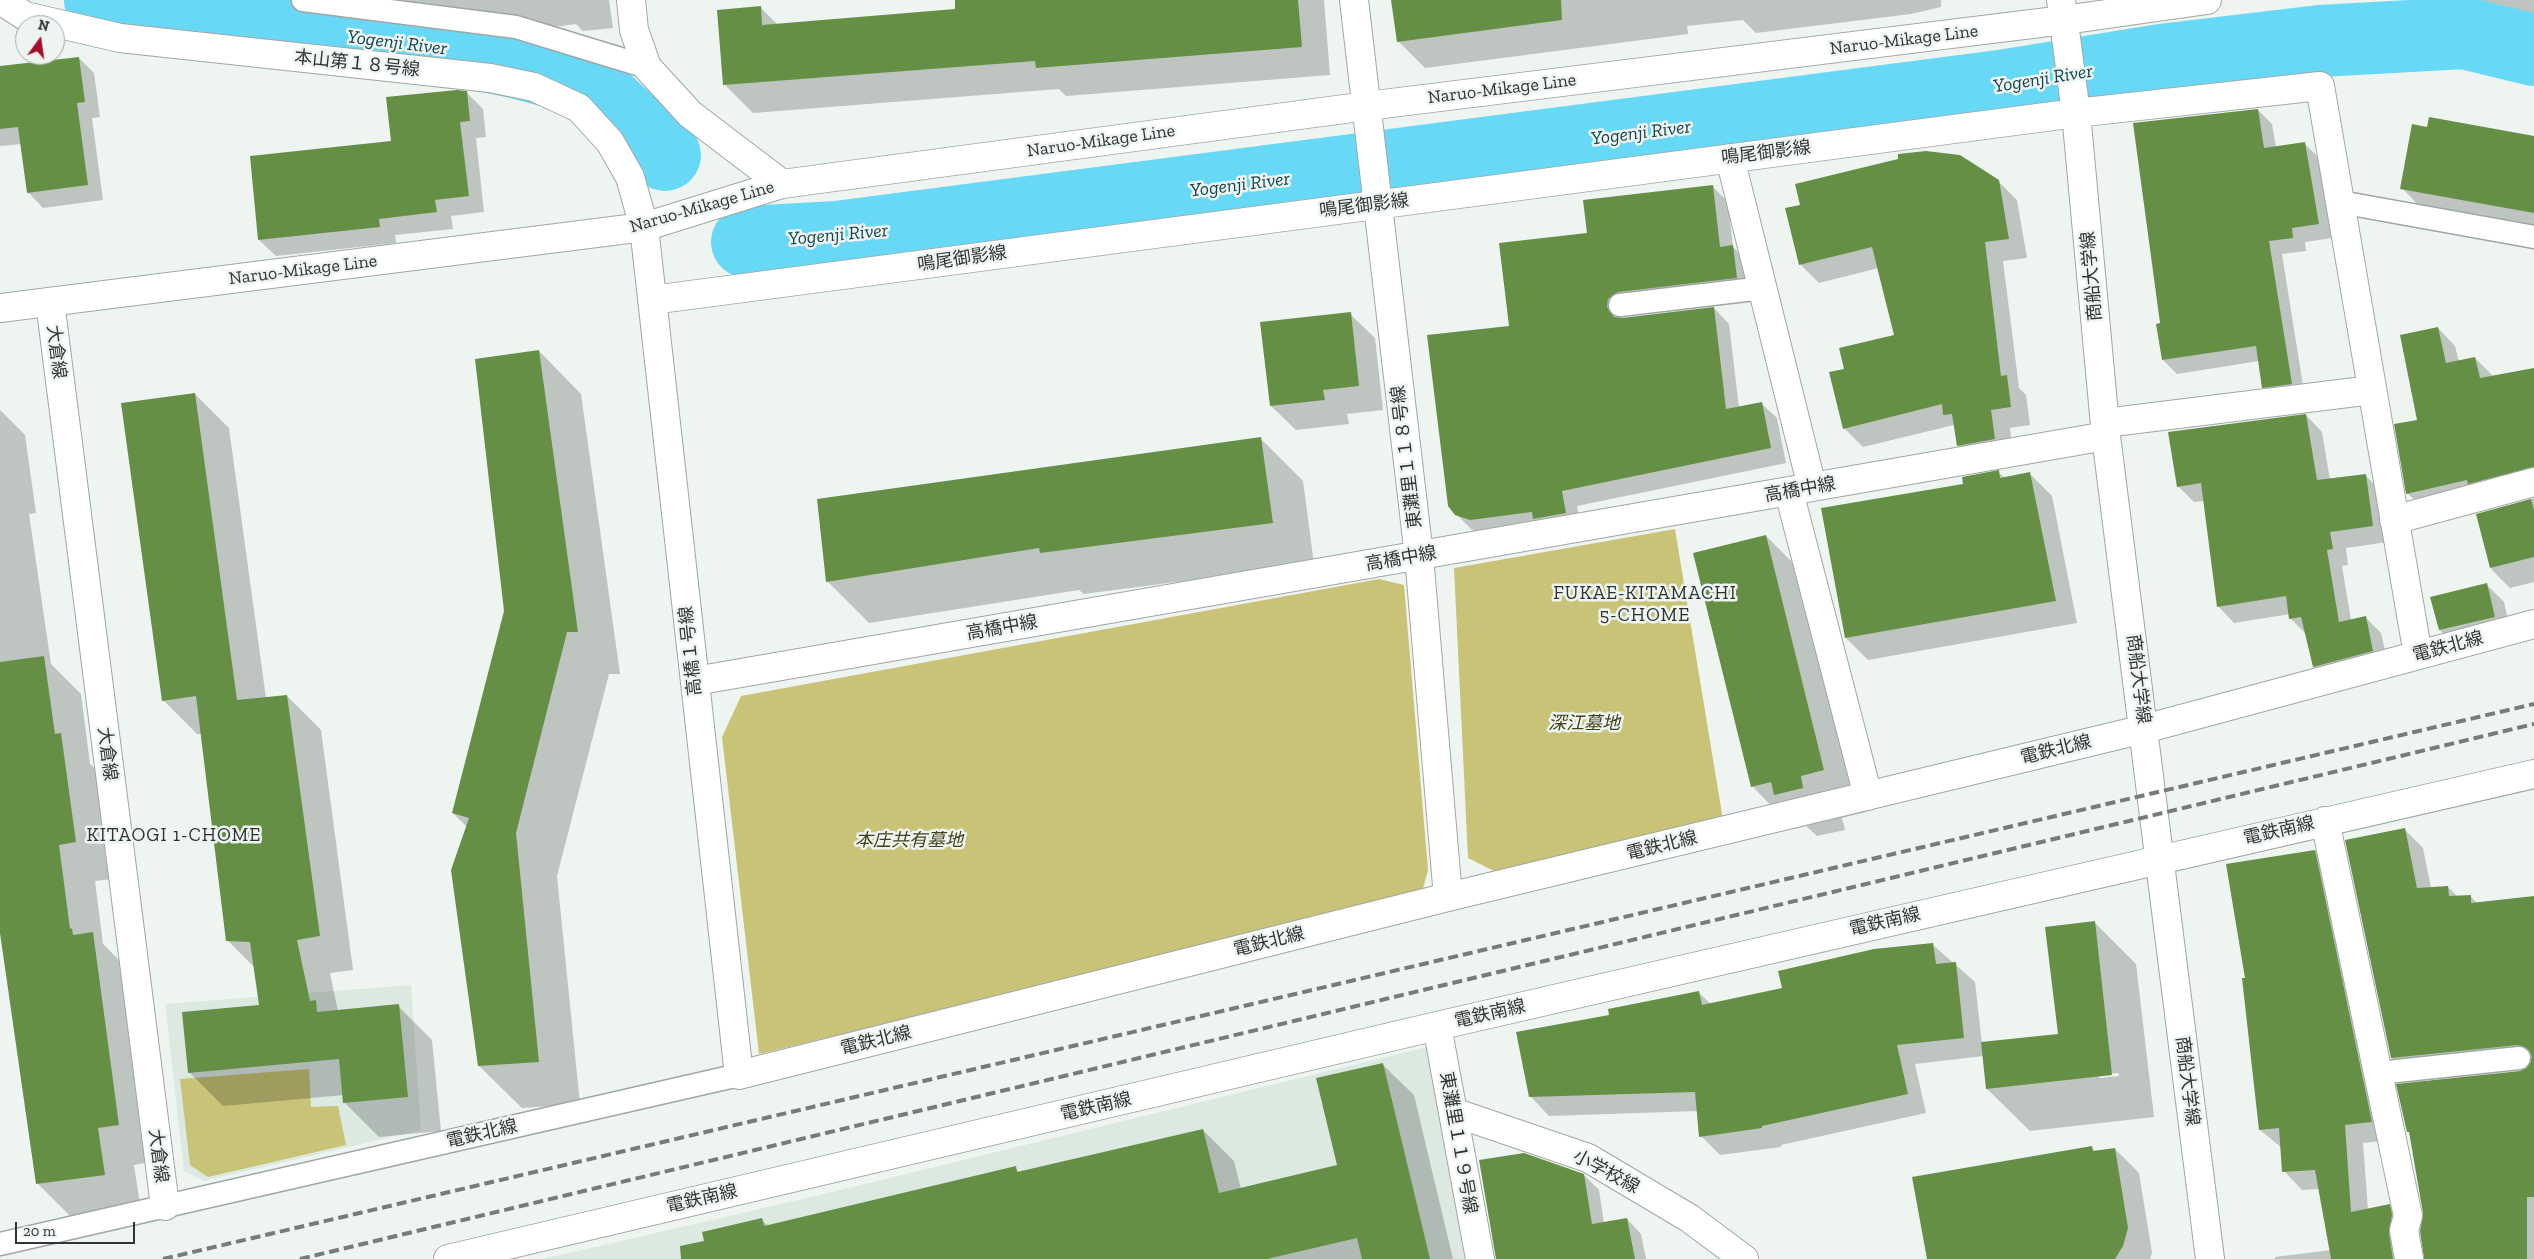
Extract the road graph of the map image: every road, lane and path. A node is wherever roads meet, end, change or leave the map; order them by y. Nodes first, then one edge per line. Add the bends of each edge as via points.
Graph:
1 (0, 0) edge
2 (303, 0) edge
3 (631, 0) edge
4 (1354, 0) edge
5 (2207, 0) edge
6 (2064, 20) edge
7 (647, 67) junction
8 (2075, 105) junction
9 (1367, 106) junction
10 (1730, 158) junction
11 (782, 184) junction
12 (1378, 197) junction
13 (2340, 202) junction
14 (644, 227) junction
15 (2534, 237) edge
16 (1763, 288) junction
17 (652, 300) junction
18 (50, 302) junction
19 (1620, 304) dead end
20 (0, 308) edge
21 (2372, 390) junction
22 (2106, 429) junction
23 (2534, 482) edge
24 (1801, 490) junction
25 (2394, 520) junction
26 (1419, 556) junction
27 (2534, 624) edge
28 (2418, 655) junction
29 (695, 680) junction
30 (2144, 729) junction
31 (2534, 774) edge
32 (1868, 796) junction
33 (2325, 821) junction
34 (2159, 858) junction
35 (1448, 897) junction
36 (1437, 1026) junction
37 (2519, 1058) dead end
38 (2378, 1073) junction
39 (739, 1075) junction
40 (1453, 1112) junction
41 (164, 1206) junction
42 (0, 1244) edge
43 (448, 1259) edge
44 (1480, 1259) edge
45 (1744, 1259) edge
46 (2210, 1259) edge
47 (2410, 1259) edge

1 - 14 street, 本山第１８号線 via 26,16 120,38 490,78 534,87 578,108 610,142 630,177
2 - 7 lane via 516,27
3 - 7 street via 634,30
4 - 9 street, 東灘里１１８号線
5 - 6 street, Naruo-Mikage Line
6 - 8 street, 商船大学線
6 - 9 street, Naruo-Mikage Line
7 - 11 street via 690,114
8 - 10 street, 鳴尾御影線
8 - 13 street, 鳴尾御影線 via 2320,86
8 - 22 street, 商船大学線
9 - 11 street, Naruo-Mikage Line
9 - 12 street, 東灘里１１８号線
10 - 12 street, 鳴尾御影線
10 - 16 street
11 - 14 street, Naruo-Mikage Line
12 - 17 street, 鳴尾御影線
12 - 26 street, 東灘里１１８号線
13 - 15 lane
13 - 21 street
14 - 17 street, 高橋１号線
14 - 18 street, Naruo-Mikage Line
16 - 19 lane
16 - 24 street
17 - 29 street, 高橋１号線
18 - 20 street, Naruo-Mikage Line
18 - 41 street, 大倉線
21 - 22 street, 高橋中線
21 - 25 street
22 - 24 street, 高橋中線
22 - 30 street, 商船大学線
23 - 25 street
24 - 26 street, 高橋中線
24 - 32 street
25 - 28 street
26 - 29 street, 高橋中線
26 - 35 street, 東灘里１１８号線
27 - 28 street, 電鉄北線
28 - 30 street, 電鉄北線
29 - 39 street, 高橋１号線
30 - 32 street, 電鉄北線
30 - 34 street, 商船大学線
31 - 33 street, 電鉄南線
32 - 35 street, 電鉄北線
33 - 34 street, 電鉄南線
33 - 38 street
34 - 36 street, 電鉄南線
34 - 46 street, 商船大学線
35 - 39 street, 電鉄北線
36 - 40 street, 東灘里１１９号線
36 - 43 street, 電鉄南線
37 - 38 lane
38 - 47 street via 2408,1216 2404,1230
39 - 41 lane, 電鉄北線
40 - 44 street, 東灘里１１９号線
40 - 45 street, 小学校線 via 1588,1158 1689,1218
41 - 42 lane, 電鉄北線

